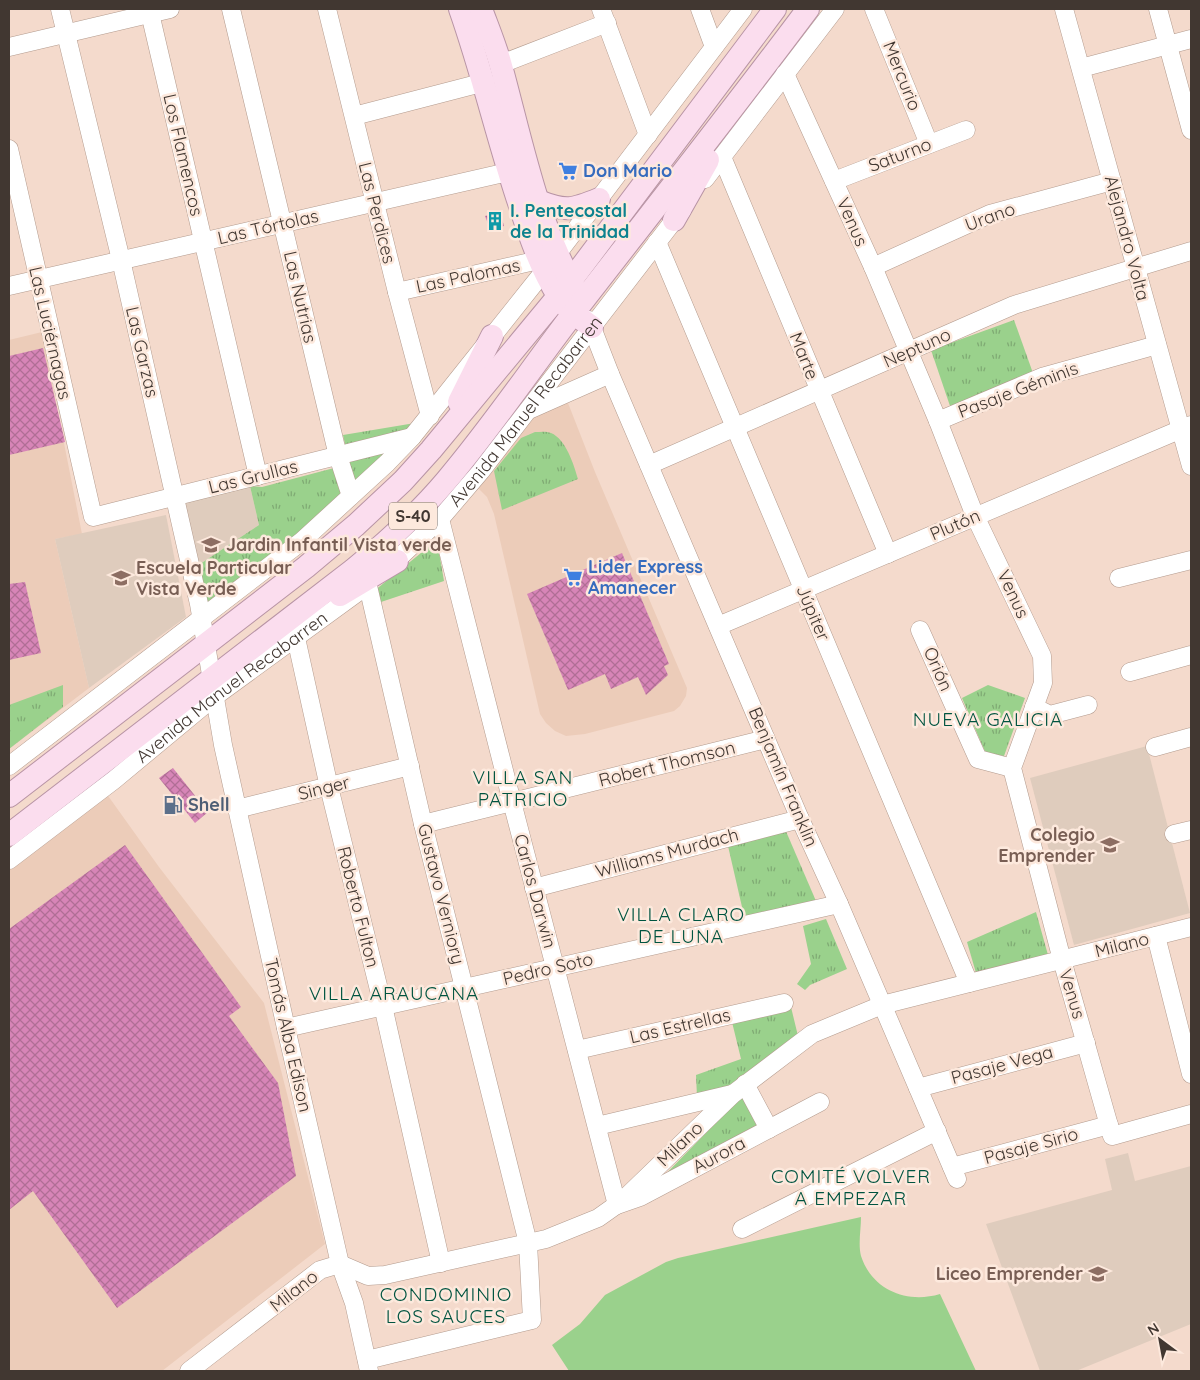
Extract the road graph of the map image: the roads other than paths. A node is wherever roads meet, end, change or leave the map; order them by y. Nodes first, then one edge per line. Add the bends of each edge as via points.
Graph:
1 (60, 9) edge
2 (170, 9) edge
3 (231, 9) edge
4 (327, 9) edge
5 (460, 9) edge
6 (481, 9) edge
7 (700, 9) edge
8 (743, 9) edge
9 (775, 9) edge
10 (808, 9) edge
11 (835, 9) edge
12 (874, 9) edge
13 (1064, 9) edge
14 (1158, 9) edge
15 (149, 11) edge
16 (604, 16) edge
17 (66, 33) junction
18 (1191, 39) edge
19 (1168, 45) junction
20 (714, 46) junction
21 (9, 47) edge
22 (501, 64) junction
23 (1081, 68) junction
24 (785, 74) junction
25 (484, 82) junction
26 (751, 86) junction
27 (354, 116) junction
28 (966, 130) dead end
29 (1191, 130) edge
30 (648, 135) junction
31 (929, 144) junction
32 (9, 149) edge
33 (722, 157) junction
34 (517, 170) junction
35 (1112, 180) junction
36 (834, 181) junction
37 (599, 199) junction
38 (538, 201) junction
39 (374, 202) junction
40 (674, 220) junction
41 (282, 223) junction
42 (203, 241) junction
43 (657, 242) junction
44 (1191, 251) edge
45 (121, 260) junction
46 (547, 261) junction
47 (872, 267) junction
48 (1136, 268) junction
49 (38, 279) junction
50 (9, 286) edge
51 (564, 289) junction
52 (397, 292) junction
53 (578, 308) junction
54 (592, 327) junction
55 (492, 336) junction
56 (1156, 345) junction
57 (908, 352) junction
58 (610, 374) junction
59 (819, 391) junction
60 (528, 410) junction
61 (430, 416) junction
62 (938, 420) junction
63 (1186, 426) edge
64 (735, 428) junction
65 (412, 437) junction
66 (431, 450) junction
67 (338, 456) junction
68 (649, 465) junction
69 (1191, 466) edge
70 (258, 476) junction
71 (175, 496) junction
72 (351, 496) junction
73 (976, 516) junction
74 (93, 517) joint
75 (440, 519) junction
76 (888, 554) junction
77 (1191, 560) edge
78 (397, 561) junction
79 (1119, 578) dead end
80 (368, 586) junction
81 (803, 590) junction
82 (202, 619) junction
83 (718, 626) junction
84 (920, 630) dead end
85 (269, 634) junction
86 (296, 638) junction
87 (206, 643) junction
88 (1191, 655) edge
89 (1130, 672) dead end
90 (213, 687) junction
91 (1088, 704) dead end
92 (1034, 707) junction
93 (1191, 737) edge
94 (766, 739) junction
95 (1155, 747) dead end
96 (9, 766) edge
97 (410, 766) junction
98 (1012, 768) junction
99 (329, 787) junction
100 (9, 796) edge
101 (512, 802) junction
102 (42, 809) junction
103 (237, 809) junction
104 (800, 819) junction
105 (423, 824) junction
106 (9, 835) edge
107 (9, 845) edge
108 (9, 860) edge
109 (534, 888) junction
110 (839, 904) junction
111 (1191, 927) edge
112 (1156, 936) junction
113 (1062, 960) junction
114 (556, 968) junction
115 (968, 984) junction
116 (465, 988) junction
117 (784, 1002) dead end
118 (882, 1005) junction
119 (383, 1006) junction
120 (286, 1028) junction
121 (1086, 1043) junction
122 (577, 1050) junction
123 (1191, 1074) edge
124 (918, 1088) junction
125 (739, 1089) junction
126 (820, 1102) dead end
127 (1191, 1114) edge
128 (597, 1126) junction
129 (769, 1129) junction
130 (1111, 1130) junction
131 (937, 1131) junction
132 (954, 1173) joint
133 (617, 1205) junction
134 (742, 1229) dead end
135 (528, 1243) junction
136 (441, 1263) junction
137 (340, 1264) junction
138 (368, 1366) edge
139 (189, 1371) edge

1 - 17 street, Las Garzas
2 - 15 street
3 - 41 street, Las Nutrias
4 - 27 street, Las Perdices
5 - 25 main road
6 - 22 main road
7 - 20 street
8 - 20 street
9 - 51 main road, S-40
10 - 26 main road, Avenida Manuel Recabarren / S-40
11 - 24 street, Avenida Manuel Recabarren
12 - 31 street, Mercurio
13 - 23 street, Alejandro Volta
14 - 19 street
15 - 17 street
15 - 42 street, Los Flamencos
16 - 22 street
16 - 30 street
17 - 21 street
17 - 45 street, Las Garzas
18 - 19 street
19 - 23 street
19 - 29 street
20 - 30 street
22 - 34 main road
23 - 35 street, Alejandro Volta
24 - 33 street, Avenida Manuel Recabarren
24 - 36 street, Venus
25 - 27 street
25 - 34 main road
26 - 40 main road
26 - 53 main road, Avenida Manuel Recabarren / S-40
27 - 39 street, Las Perdices
28 - 31 street, Saturno
30 - 37 street
31 - 36 street, Saturno
32 - 49 street, Las Luciérnagas
33 - 40 street, Avenida Manuel Recabarren
33 - 59 street, Marte
34 - 38 main road
34 - 39 street, Las Tórtolas
34 - 46 main road
35 - 47 street, Urano via 990,214
35 - 48 street, Alejandro Volta
36 - 47 street, Venus
37 - 38 main road via 576,208 556,208
37 - 46 street
38 - 46 main road
39 - 41 street, Las Tórtolas
39 - 52 street, Las Perdices
40 - 43 street, Avenida Manuel Recabarren
41 - 42 street, Las Tórtolas
41 - 67 street, Las Nutrias
42 - 45 street, Las Tórtolas
42 - 70 street, Los Flamencos
43 - 54 street, Avenida Manuel Recabarren
43 - 64 street, Júpiter
44 - 48 street, Neptuno
45 - 49 street, Las Tórtolas
45 - 71 street, Las Garzas
46 - 51 main road
46 - 52 street, Las Palomas
46 - 55 street
47 - 57 street, Venus
48 - 56 street, Alejandro Volta
48 - 57 street, Neptuno via 1014,305
49 - 50 street, Las Tórtolas
49 - 74 street, Las Luciérnagas
51 - 53 main road
51 - 66 main road, S-40
52 - 61 street, Las Perdices
53 - 54 main road
53 - 85 main road, Avenida Manuel Recabarren / S-40 via 468,453 428,500 372,555
54 - 58 street, Benjamín Franklin
54 - 60 street, Avenida Manuel Recabarren
55 - 61 street
55 - 66 main road via 452,417
56 - 62 street, Pasaje Géminis via 1042,377
56 - 63 street, Alejandro Volta
57 - 59 street, Neptuno
57 - 62 street, Venus
58 - 60 street
58 - 68 street, Benjamín Franklin
59 - 64 street, Neptuno
59 - 76 street, Marte
60 - 75 street, Avenida Manuel Recabarren
61 - 65 street
62 - 73 street, Venus
63 - 69 street, Alejandro Volta
63 - 73 street, Plutón
64 - 68 street, Neptuno
64 - 81 street, Júpiter
65 - 67 street, Las Grullas
65 - 72 street
66 - 87 main road, S-40 via 356,525
67 - 70 street, Las Grullas
67 - 72 street, Las Nutrias
68 - 83 street, Benjamín Franklin
70 - 71 street, Las Grullas
71 - 74 street, Las Grullas
71 - 82 street, Las Garzas
72 - 82 street via 302,541
73 - 76 street, Plutón
73 - 92 street, Venus via 1042,656 1042,683
75 - 78 street, Avenida Manuel Recabarren
75 - 101 street, Carlos Darwin
76 - 81 street, Plutón
77 - 79 street
78 - 80 street, Avenida Manuel Recabarren
78 - 85 main road
80 - 86 street, Avenida Manuel Recabarren
80 - 97 street, Gustavo Verniory
81 - 83 street, Plutón
81 - 115 street, Júpiter
82 - 87 street, Las Garzas
82 - 96 street
83 - 94 street, Benjamín Franklin
84 - 98 street, Orión via 978,759
85 - 90 main road, Avenida Manuel Recabarren / S-40
86 - 90 street, Avenida Manuel Recabarren
86 - 99 street, Roberto Fulton
87 - 90 street, Las Garzas
87 - 100 main road, S-40
88 - 89 street
90 - 102 main road, Avenida Manuel Recabarren / S-40
90 - 103 street, Tomás Alba Edison
90 - 108 street, Avenida Manuel Recabarren via 114,780
91 - 92 street via 1050,715
92 - 98 street, Venus
93 - 95 street
94 - 101 street, Robert Thomson
94 - 104 street, Benjamín Franklin
97 - 99 street, Singer
97 - 105 street, Gustavo Verniory
98 - 113 street, Venus
99 - 103 street, Singer
99 - 119 street, Roberto Fulton
101 - 105 street, Robert Thomson
101 - 109 street, Carlos Darwin
102 - 106 main road, Avenida Manuel Recabarren / S-40
102 - 107 main road
103 - 120 street, Tomás Alba Edison
104 - 109 street, Williams Murdach
104 - 110 street, Benjamín Franklin
105 - 116 street, Gustavo Verniory
109 - 114 street, Carlos Darwin
110 - 114 street, Pedro Soto
110 - 118 street, Benjamín Franklin
111 - 112 street, Milano
112 - 113 street, Milano
112 - 123 street
113 - 115 street, Milano
113 - 121 street, Venus
114 - 116 street, Pedro Soto
114 - 122 street, Carlos Darwin
115 - 118 street, Milano
116 - 119 street, Pedro Soto
116 - 135 street, Gustavo Verniory
117 - 122 street, Las Estrellas
118 - 124 street, Benjamín Franklin
118 - 125 street, Milano via 812,1034
119 - 120 street, Pedro Soto
119 - 136 street, Roberto Fulton
120 - 137 street, Tomás Alba Edison
121 - 124 street, Pasaje Vega
121 - 130 street, Venus
122 - 128 street, Carlos Darwin
124 - 131 street, Benjamín Franklin
125 - 128 street
125 - 129 street
125 - 133 street, Milano
126 - 129 street, Aurora
127 - 130 street, Pasaje Sirio
128 - 133 street, Carlos Darwin
129 - 133 street, Aurora via 640,1198
130 - 132 street, Pasaje Sirio
131 - 132 street, Benjamín Franklin
131 - 134 street
133 - 135 street, Milano via 571,1230
135 - 136 street, Milano
135 - 138 street, Gustavo Verniory via 532,1320
136 - 137 street, Milano via 377,1276 359,1274
137 - 138 street, Tomás Alba Edison via 354,1304
137 - 139 street, Milano via 320,1270

